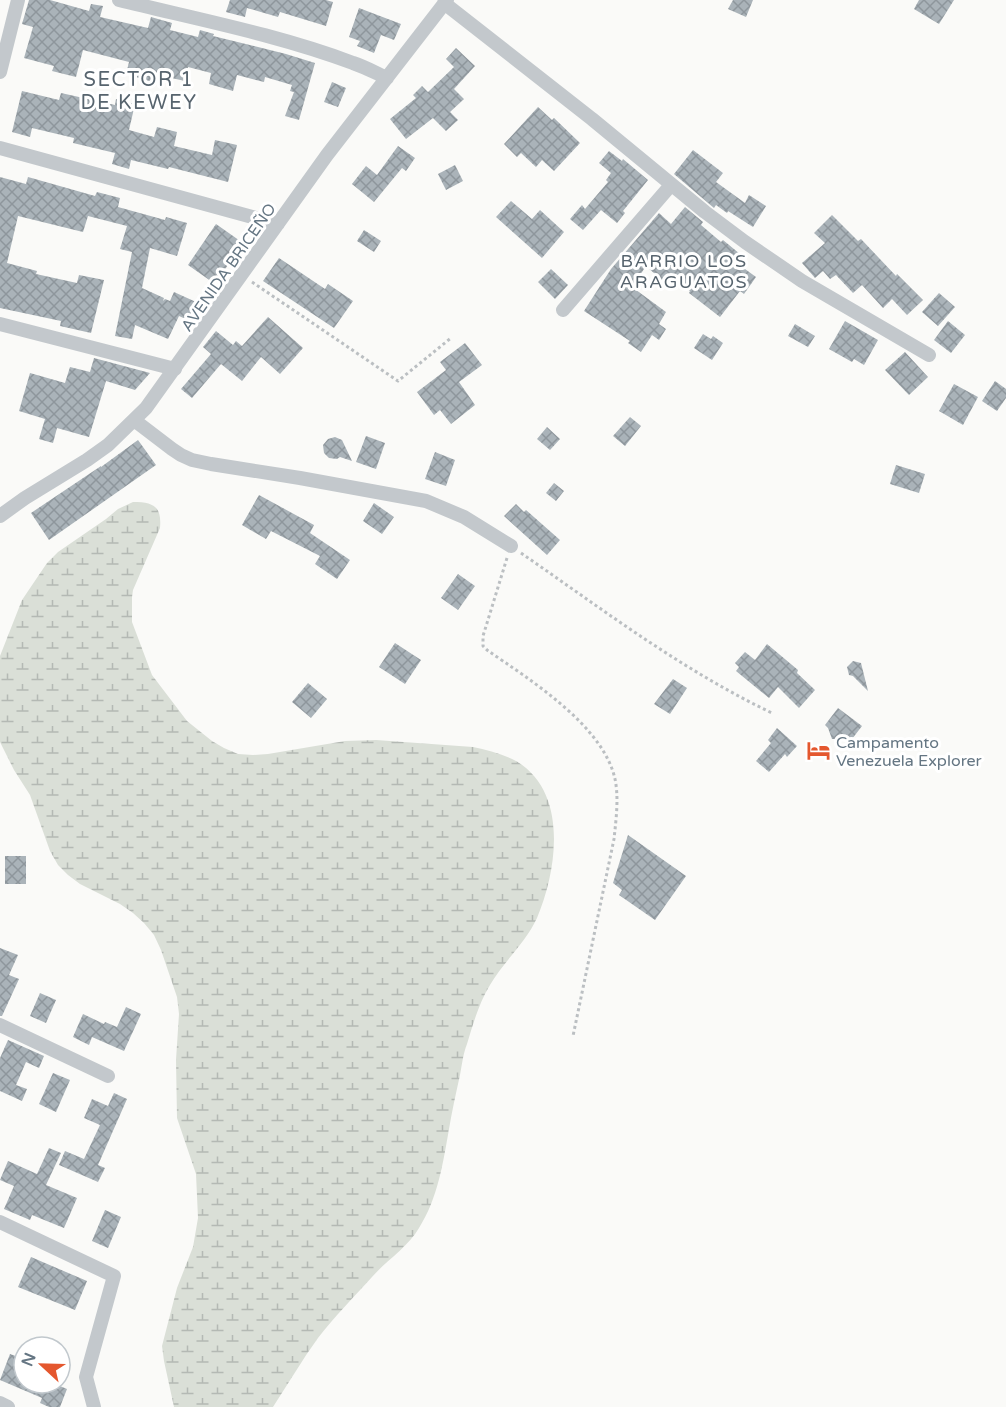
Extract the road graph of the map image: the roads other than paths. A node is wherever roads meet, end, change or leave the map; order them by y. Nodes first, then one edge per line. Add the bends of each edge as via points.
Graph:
1 (18, 0) edge
2 (119, 0) edge
3 (446, 2) edge
4 (0, 72) edge
5 (387, 78) junction
6 (0, 148) edge
7 (671, 184) junction
8 (278, 224) junction
9 (563, 310) dead end
10 (0, 324) edge
11 (929, 355) dead end
12 (175, 369) junction
13 (134, 420) junction
14 (0, 516) edge
15 (511, 546) road end
16 (0, 1025) edge
17 (108, 1076) dead end
18 (0, 1222) edge
19 (0, 1403) edge
20 (8, 1407) edge
21 (94, 1407) edge

1 - 4 street
2 - 5 street via 295,44
3 - 5 street, AVENIDA BRICEÑO
3 - 7 street
5 - 8 street, AVENIDA BRICEÑO
6 - 8 street
7 - 9 street
7 - 11 street via 773,262
8 - 12 street, AVENIDA BRICEÑO
10 - 12 street
12 - 13 street, AVENIDA BRICEÑO
13 - 14 street, AVENIDA BRICEÑO via 108,445
13 - 15 street via 192,460 426,501 464,517
16 - 17 street
18 - 21 street via 114,1276 86,1377
19 - 20 street

